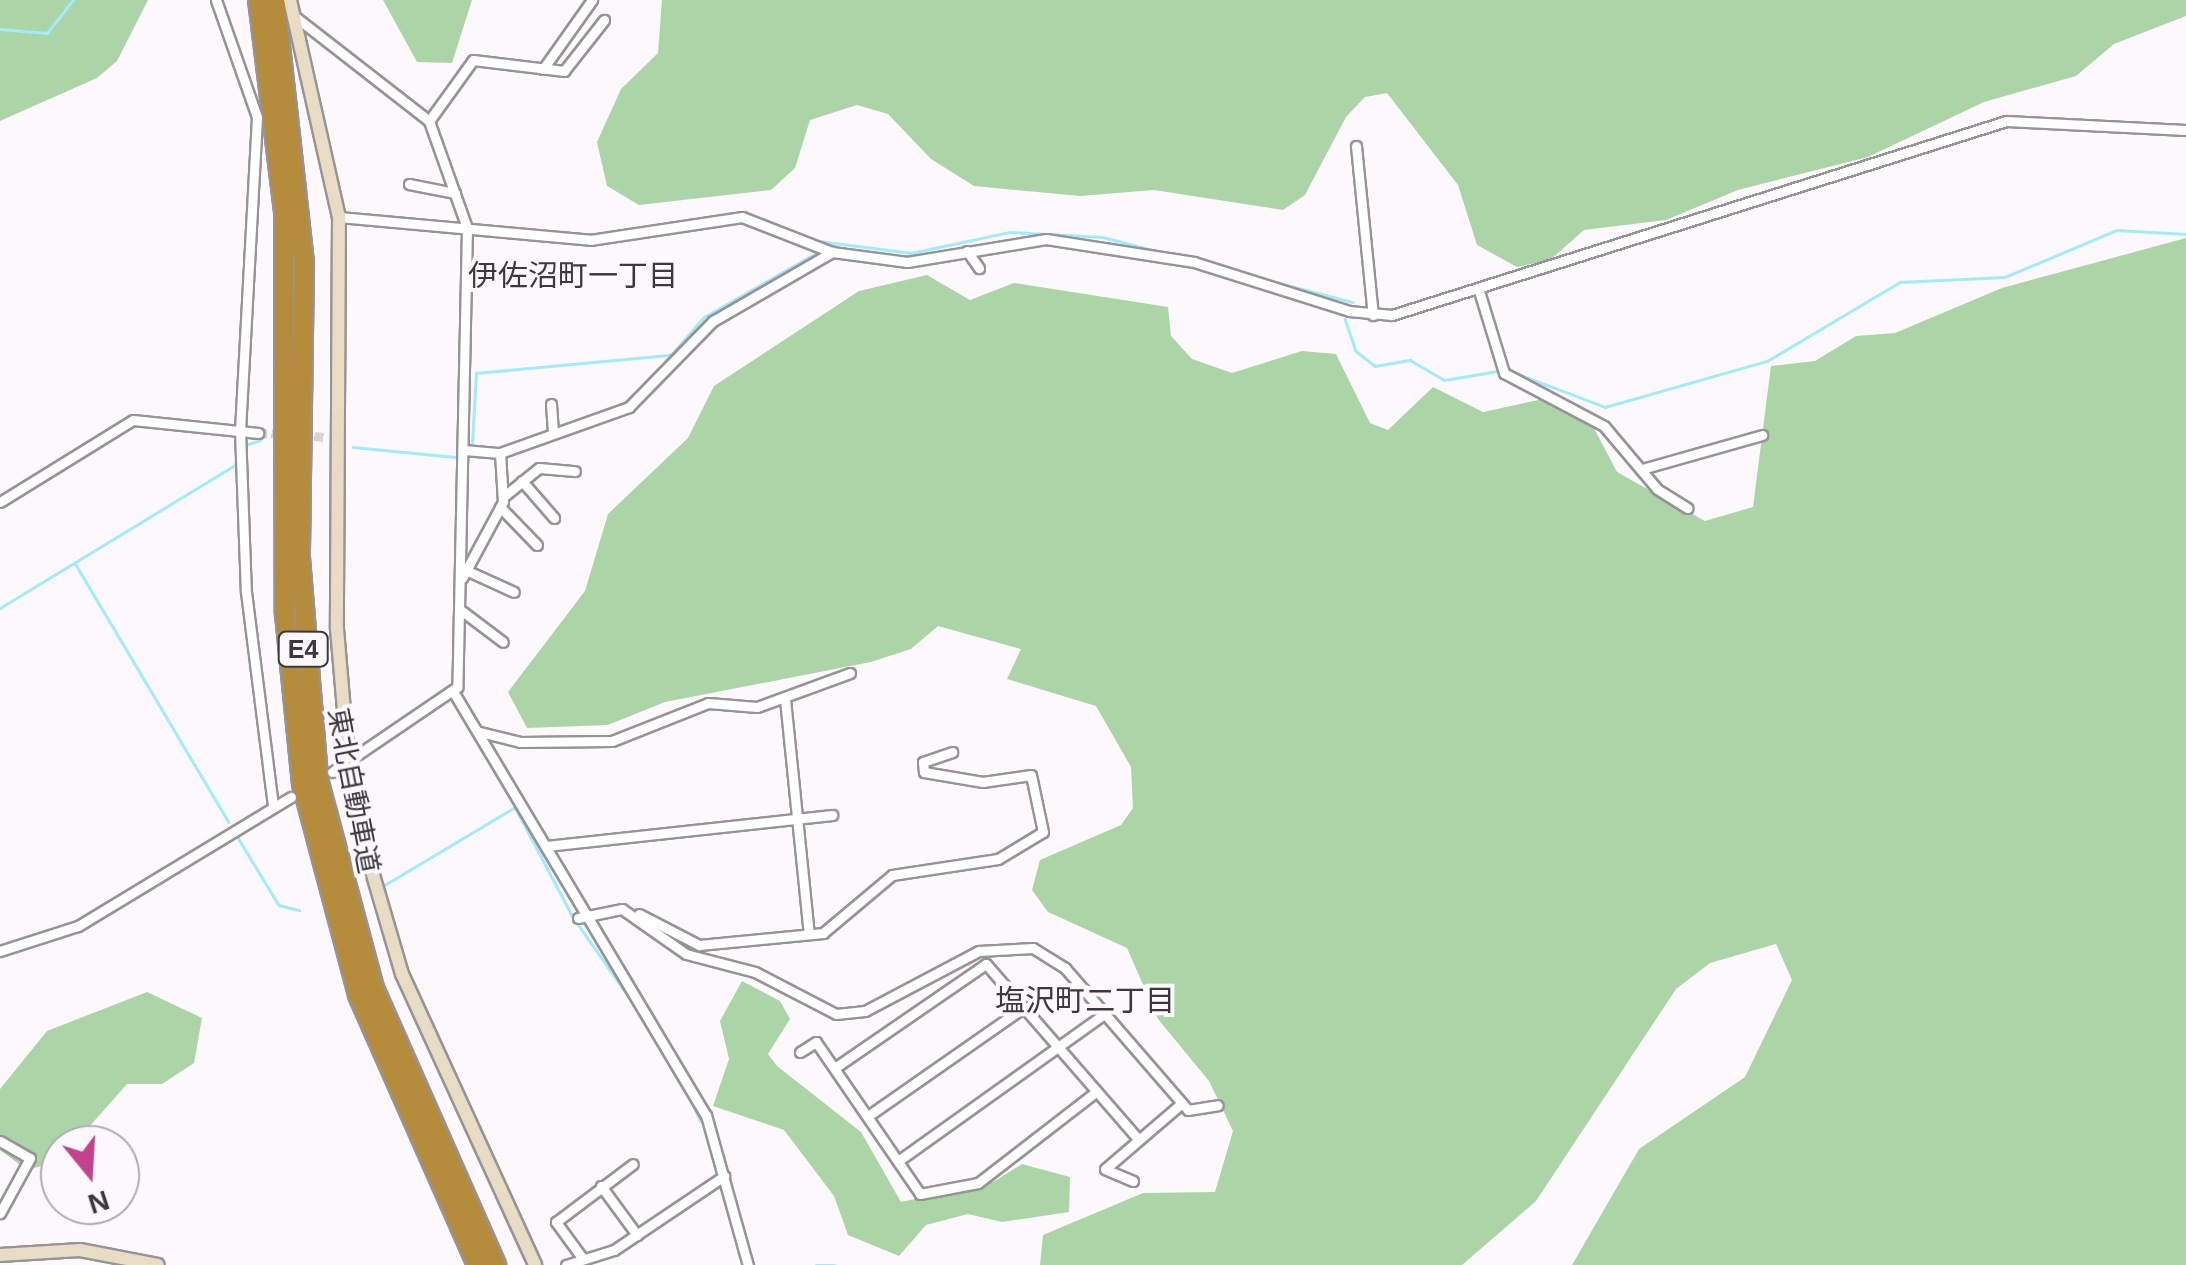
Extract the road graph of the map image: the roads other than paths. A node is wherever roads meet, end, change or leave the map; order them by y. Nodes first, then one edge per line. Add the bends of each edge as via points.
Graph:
1 (216, 0) edge
2 (258, 0) edge
3 (275, 0) edge
4 (290, 0) edge
5 (592, 0) edge
6 (293, 15) junction
7 (604, 20) dead end
8 (574, 22) junction
9 (593, 36) junction
10 (543, 68) junction
11 (428, 121) junction
12 (2186, 130) edge
13 (1356, 146) dead end
14 (409, 184) dead end
15 (455, 193) junction
16 (338, 217) junction
17 (467, 236) junction
18 (832, 252) junction
19 (967, 252) junction
20 (979, 268) dead end
21 (1478, 291) junction
22 (1373, 315) junction
23 (551, 404) dead end
24 (240, 431) junction
25 (553, 431) junction
26 (258, 433) tunnel mouth
27 (1762, 435) dead end
28 (325, 437) tunnel mouth
29 (343, 438) junction
30 (464, 450) junction
31 (500, 453) junction
32 (1642, 469) junction
33 (575, 470) dead end
34 (522, 481) junction
35 (0, 502) edge
36 (502, 502) junction
37 (1687, 508) dead end
38 (554, 518) dead end
39 (537, 545) dead end
40 (466, 575) junction
41 (514, 592) dead end
42 (462, 611) junction
43 (504, 642) dead end
44 (850, 673) dead end
45 (454, 693) junction
46 (785, 699) junction
47 (480, 732) junction
48 (952, 752) dead end
49 (347, 763) junction
50 (332, 772) dead end
51 (291, 797) dead end
52 (273, 806) junction
53 (832, 815) dead end
54 (798, 821) junction
55 (546, 846) junction
56 (631, 913) junction
57 (580, 917) junction
58 (809, 934) junction
59 (0, 951) edge
60 (1024, 1007) junction
61 (1104, 1014) junction
62 (1061, 1049) junction
63 (800, 1052) dead end
64 (836, 1067) junction
65 (1097, 1091) junction
66 (1182, 1103) junction
67 (1218, 1105) dead end
68 (868, 1116) junction
69 (1139, 1140) junction
70 (0, 1141) edge
71 (898, 1161) junction
72 (633, 1164) dead end
73 (724, 1176) junction
74 (1134, 1182) dead end
75 (601, 1186) junction
76 (0, 1213) edge
77 (637, 1235) junction
78 (2, 1258) edge
79 (583, 1259) junction
80 (158, 1265) edge
81 (477, 1265) edge
82 (496, 1265) edge
83 (534, 1265) edge
84 (566, 1265) edge
85 (748, 1265) edge

1 - 24 street via 257,117
2 - 81 highway, 東北自動車道 / E4 via 284,212 285,614 302,784 358,995
3 - 82 highway, 東北自動車道 / E4 via 304,263 301,613 318,779 374,988
4 - 6 street
5 - 8 street
6 - 11 street
6 - 16 street
7 - 9 street
8 - 9 street
8 - 10 street
9 - 10 street via 564,71
10 - 11 street via 473,60
11 - 15 street
12 - 21 street via 2006,121
13 - 22 street
14 - 15 street
15 - 17 street
16 - 17 street
16 - 29 street
17 - 18 street via 604,240 742,217
17 - 30 street
18 - 19 street via 906,262
18 - 25 street via 713,321 628,407
19 - 20 street
19 - 22 street via 1031,238 1114,248
21 - 22 street
21 - 32 street via 1504,373 1583,410
23 - 25 street
24 - 26 street
24 - 35 street via 133,420
24 - 52 street via 259,733
25 - 31 street
27 - 32 street
28 - 29 street
29 - 49 street via 337,609
30 - 31 street
30 - 40 street
31 - 36 street
32 - 37 street
33 - 34 street via 540,468
34 - 36 street
34 - 38 street
36 - 39 street
36 - 40 street
40 - 41 street
40 - 42 street
42 - 43 street
42 - 45 street
44 - 46 street
45 - 47 street
45 - 49 street
46 - 47 street via 708,703 612,741 520,742
46 - 54 street
47 - 55 street
48 - 58 street via 922,762 924,772 983,782 1031,775 1043,832 998,858 892,874 837,925
49 - 50 street
49 - 83 street via 368,876 402,974
51 - 52 street
52 - 59 street via 78,926
53 - 54 street
54 - 55 street
54 - 58 street
55 - 57 street
56 - 57 street
56 - 58 street via 699,945
56 - 61 street via 686,954 755,972 822,1012 866,1011 980,951 1023,946 1064,968
57 - 73 street via 656,1020 706,1115
60 - 62 street
60 - 64 street via 986,964
60 - 68 street
61 - 62 street
61 - 66 street
62 - 65 street
62 - 71 street
63 - 64 street via 816,1042
64 - 68 street
65 - 69 street
65 - 71 street via 978,1183 920,1194
66 - 67 street
66 - 69 street
68 - 71 street
69 - 74 street via 1105,1169
70 - 76 street via 30,1158
72 - 75 street
73 - 77 street
73 - 85 street
75 - 77 street
75 - 79 street via 556,1222
77 - 79 street
78 - 80 street via 80,1250
79 - 84 street

